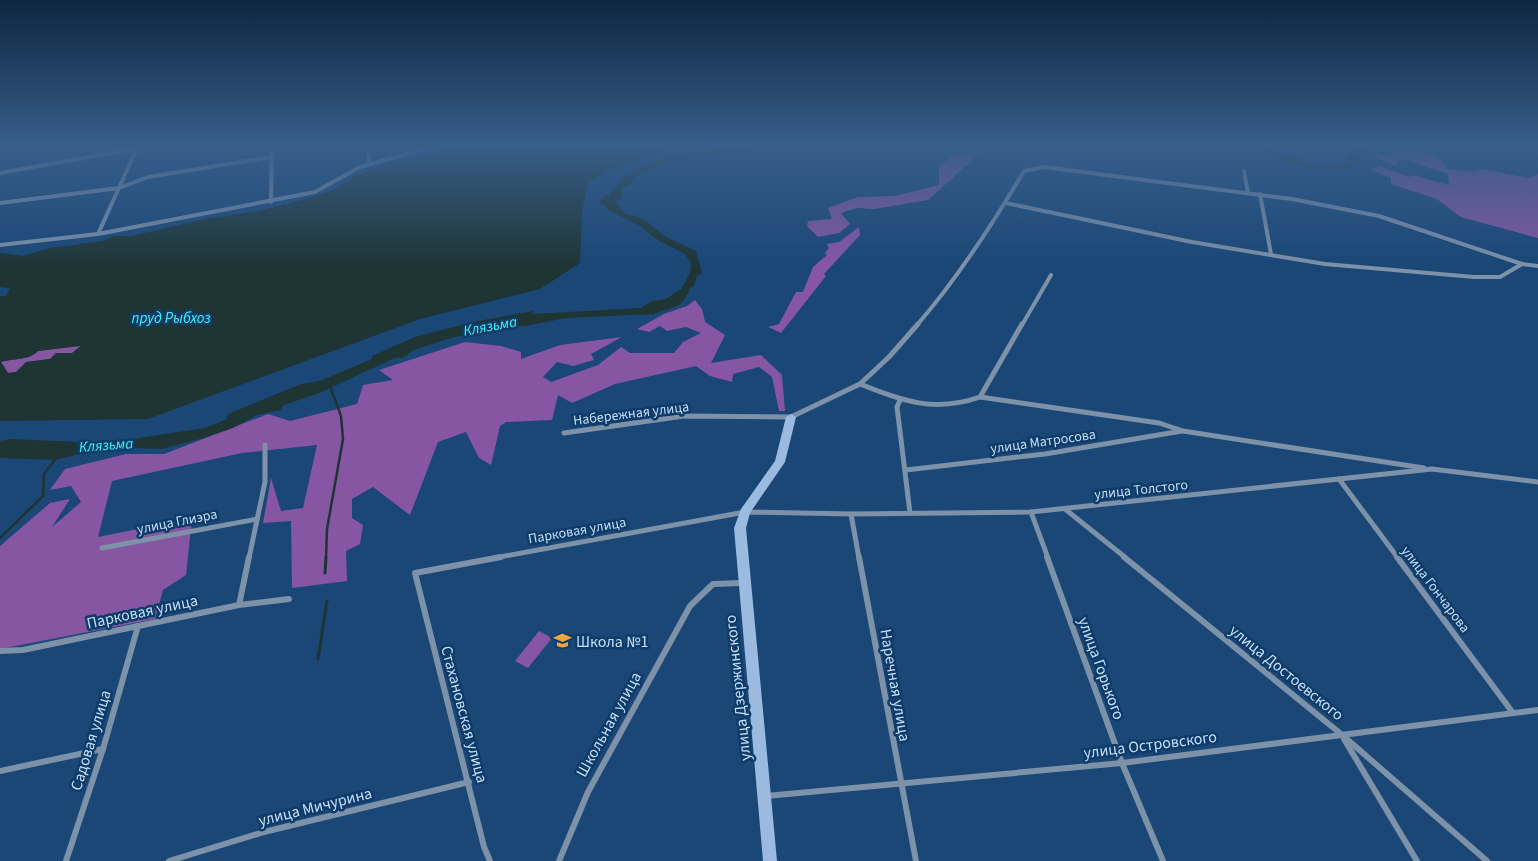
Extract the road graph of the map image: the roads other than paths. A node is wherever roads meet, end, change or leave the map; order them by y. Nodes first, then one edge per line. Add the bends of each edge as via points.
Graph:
1 (124, 186) edge
2 (271, 186) edge
3 (326, 186) edge
4 (1015, 186) edge
5 (1194, 186) edge
6 (1247, 186) edge
7 (119, 188) junction
8 (1248, 193) junction
9 (1260, 194) junction
10 (271, 202) junction
11 (0, 203) edge
12 (1006, 203) junction
13 (98, 234) junction
14 (0, 245) edge
15 (1271, 254) junction
16 (1522, 264) junction
17 (1538, 266) edge
18 (1050, 274) dead end
19 (860, 384) junction
20 (980, 397) junction
21 (900, 400) junction
22 (791, 417) junction
23 (1183, 431) junction
24 (564, 432) dead end
25 (266, 445) dead end
26 (1432, 469) junction
27 (906, 470) junction
28 (1339, 479) junction
29 (1538, 482) edge
30 (1065, 509) junction
31 (745, 512) junction
32 (1031, 512) junction
33 (910, 513) junction
34 (851, 514) junction
35 (257, 519) junction
36 (102, 548) dead end
37 (414, 573) joint
38 (743, 583) junction
39 (289, 599) dead end
40 (239, 605) junction
41 (138, 626) junction
42 (0, 651) edge
43 (1538, 710) edge
44 (1513, 712) junction
45 (1341, 734) junction
46 (102, 749) junction
47 (1122, 763) junction
48 (0, 771) edge
49 (469, 782) junction
50 (900, 783) junction
51 (765, 797) junction
52 (66, 861) edge
53 (169, 861) edge
54 (490, 861) edge
55 (559, 861) edge
56 (770, 861) edge
57 (916, 861) edge
58 (1162, 861) edge
59 (1416, 861) edge
60 (1487, 861) edge

1 - 7 street
2 - 10 street
3 - 10 street via 315,192
4 - 12 street
5 - 8 street
6 - 8 street
7 - 11 street
7 - 13 street
8 - 9 street
9 - 15 street
9 - 16 street via 1379,216
10 - 13 street
12 - 15 street via 1192,242
12 - 19 street via 942,296 889,357
13 - 14 street
15 - 16 street via 1324,264 1474,277 1500,277
16 - 17 street
18 - 20 street
19 - 21 street
19 - 22 street
20 - 21 street via 961,406 935,407
20 - 23 street via 1159,423
21 - 27 street via 897,407
22 - 24 street, Набережная улица via 684,416
22 - 31 street via 780,462
23 - 26 street
23 - 27 street, улица Матросова via 1044,454
25 - 35 street
26 - 28 street, улица Толстого
26 - 29 street, улица Толстого
27 - 33 street
28 - 30 street, улица Толстого
28 - 44 street, улица Гончарова
30 - 32 street, улица Толстого
30 - 45 street, улица Достоевского
31 - 34 street, улица Толстого
31 - 37 street, Парковая улица
31 - 38 street, улица Дзержинского via 740,528
32 - 33 street, улица Толстого
32 - 47 street, улица Горького
33 - 34 street, улица Толстого
34 - 50 street, Наречная улица
35 - 36 street, улица Глиэра
35 - 40 street
37 - 49 street, Стахановская улица
38 - 51 street, улица Дзержинского
38 - 55 street, Школьная улица via 713,584 690,606 588,792
39 - 40 street, Парковая улица
40 - 41 street, Парковая улица
41 - 42 street, Парковая улица via 23,650
41 - 46 street, Садовая улица
43 - 44 street, улица Островского
44 - 45 street, улица Островского
45 - 47 street, улица Островского
45 - 59 street
45 - 60 street, улица Достоевского
46 - 48 street
46 - 52 street, Садовая улица
47 - 50 street, улица Островского
47 - 58 street, улица Горького
49 - 53 street, улица Мичурина via 264,832
49 - 54 street, Стахановская улица
50 - 51 street, улица Островского
50 - 57 street, Наречная улица
51 - 56 street, улица Дзержинского

